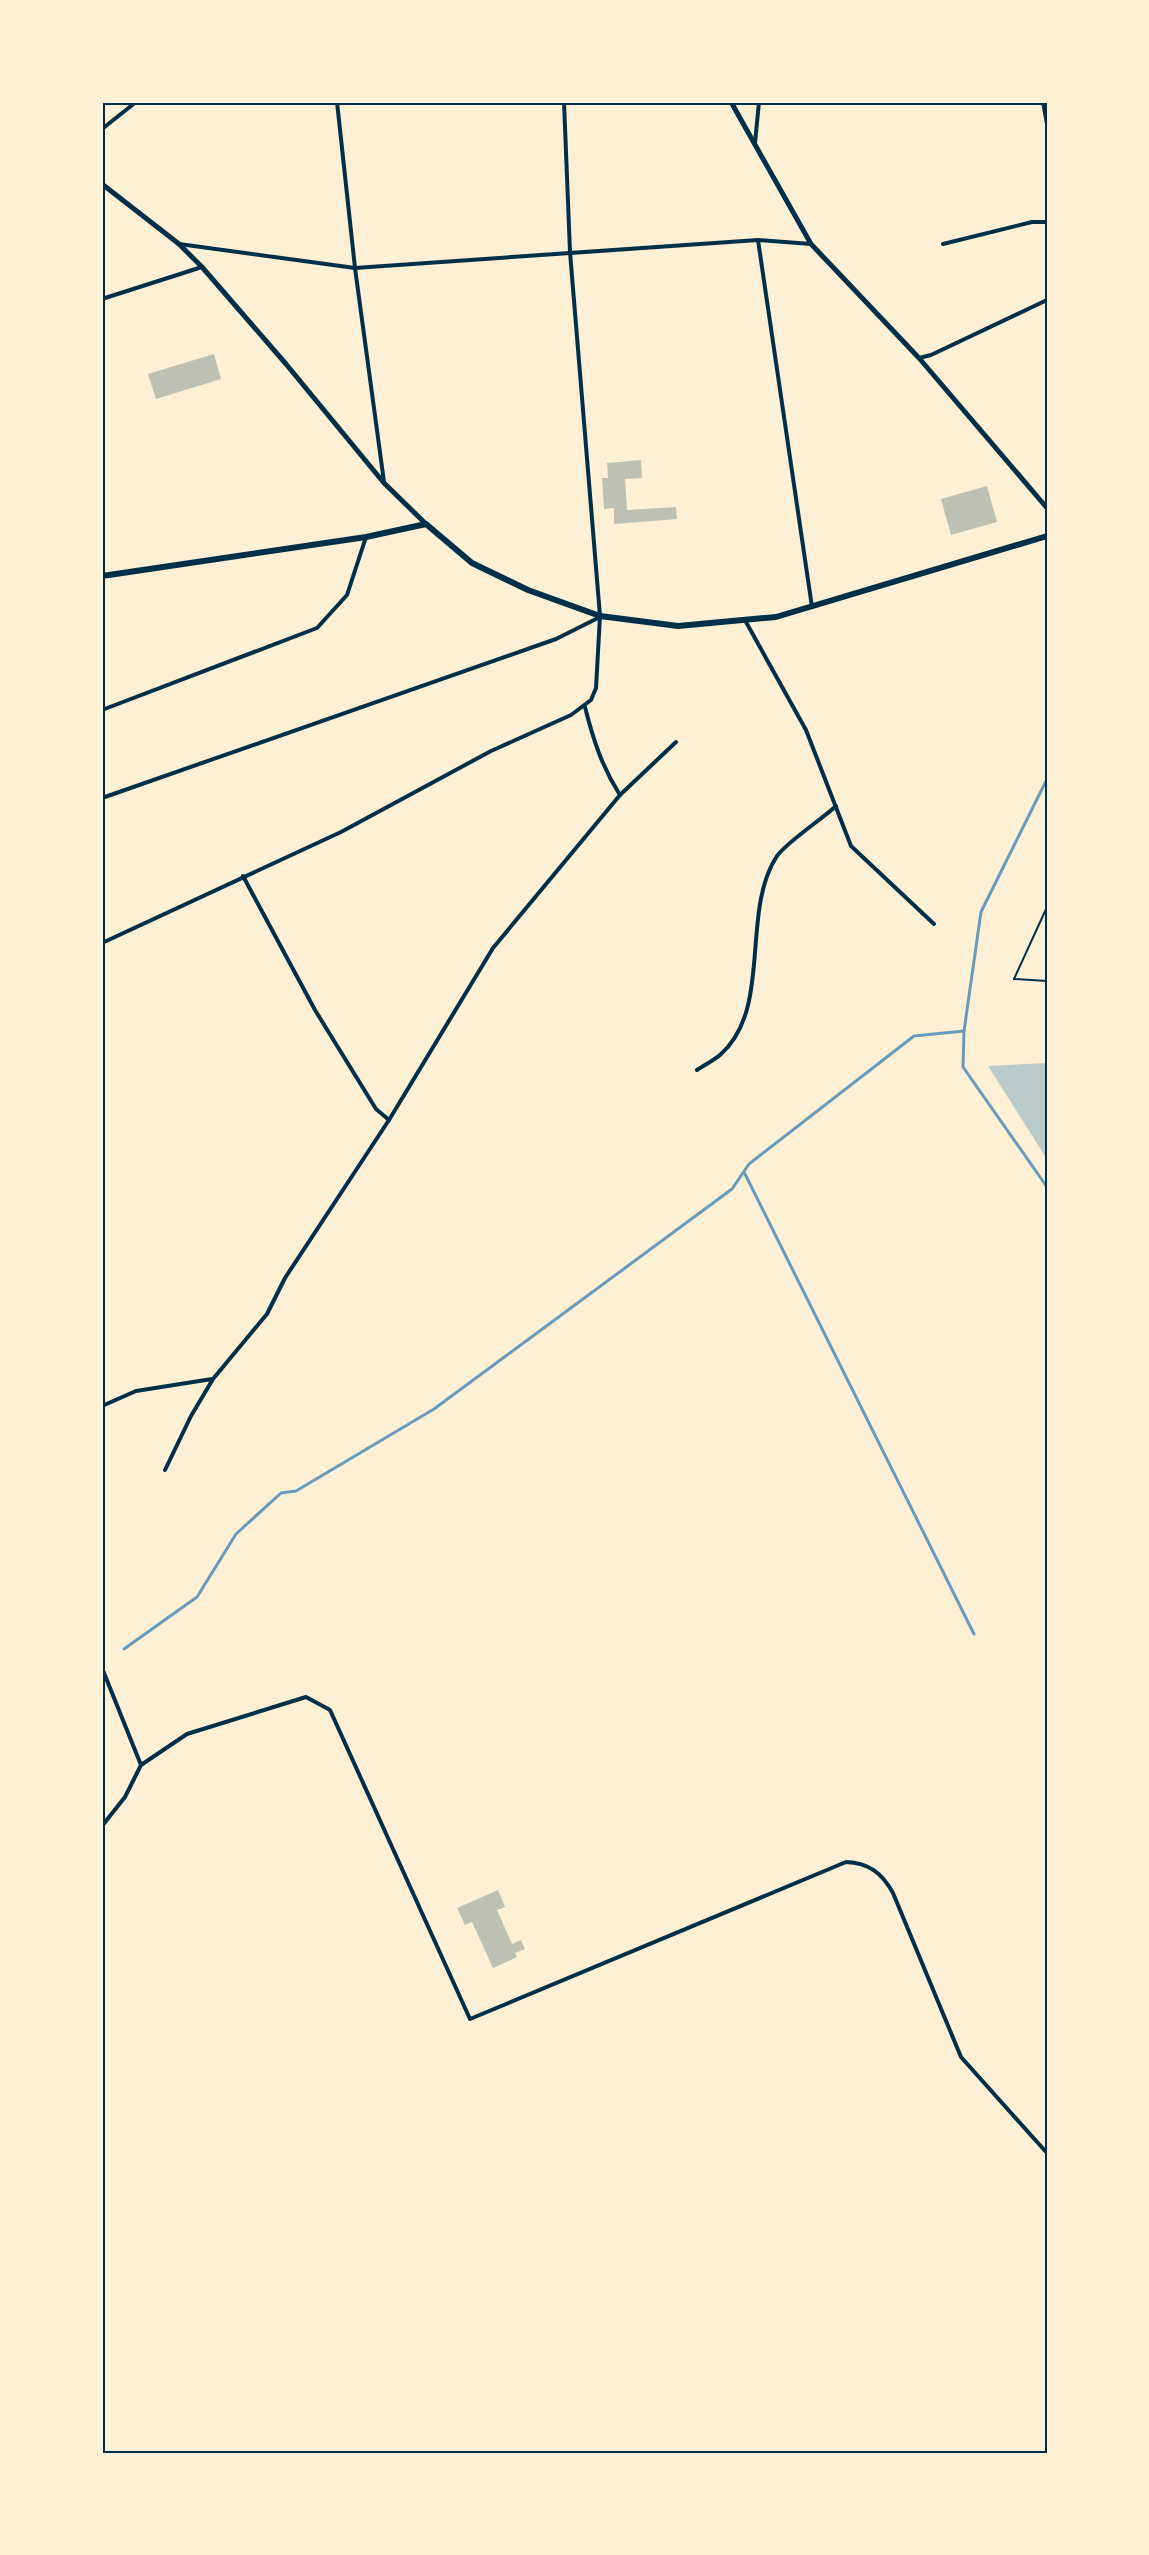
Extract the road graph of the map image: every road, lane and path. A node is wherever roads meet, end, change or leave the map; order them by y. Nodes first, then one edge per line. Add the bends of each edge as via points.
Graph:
1 (136, 102) edge
2 (337, 102) edge
3 (564, 102) edge
4 (730, 102) edge
5 (759, 102) edge
6 (1043, 102) edge
7 (1047, 124) edge
8 (102, 129) edge
9 (755, 144) junction
10 (102, 184) edge
11 (1047, 222) edge
12 (758, 240) junction
13 (179, 244) junction
14 (811, 244) junction
15 (943, 244) dead end
16 (570, 252) junction
17 (202, 267) junction
18 (355, 268) junction
19 (102, 299) edge
20 (1047, 300) edge
21 (918, 358) junction
22 (384, 483) junction
23 (1047, 508) edge
24 (426, 524) junction
25 (1047, 536) edge
26 (366, 537) junction
27 (102, 576) edge
28 (813, 608) junction
29 (600, 616) junction
30 (747, 622) junction
31 (585, 707) junction
32 (102, 710) edge
33 (676, 742) dead end
34 (620, 795) junction
35 (102, 798) edge
36 (836, 806) junction
37 (243, 876) junction
38 (1047, 907) edge
39 (934, 924) dead end
40 (102, 943) edge
41 (1047, 981) edge
42 (697, 1070) dead end
43 (389, 1120) junction
44 (213, 1379) junction
45 (102, 1406) edge
46 (165, 1470) dead end
47 (102, 1668) edge
48 (141, 1765) junction
49 (102, 1826) edge
50 (1047, 2153) edge

1 - 8 street
2 - 18 street
3 - 16 street
4 - 9 street
5 - 9 street
6 - 7 street
9 - 14 street
10 - 13 street
11 - 15 street via 1032,222
12 - 14 street
12 - 16 street
12 - 28 street
13 - 17 street
13 - 18 street
14 - 21 street
16 - 18 street
16 - 29 street
17 - 19 street
17 - 22 street
18 - 22 street
20 - 21 street
21 - 23 street
22 - 24 street
24 - 26 main road
24 - 29 main road via 472,562 528,590
25 - 28 main road
26 - 27 main road
26 - 32 street via 347,595 317,628
28 - 30 main road
29 - 30 main road via 678,626
29 - 31 street via 596,688
29 - 35 street via 556,639
30 - 36 street via 795,707
31 - 34 street via 599,757
31 - 37 street via 491,751 341,832
33 - 34 street
34 - 43 street via 493,948
36 - 39 street via 851,846
36 - 42 street via 778,855 761,902 744,1017 721,1054
37 - 40 street
37 - 43 street via 321,1020 376,1109
38 - 41 lane via 1014,979
43 - 44 street via 285,1278 267,1314
44 - 45 street via 136,1391
44 - 46 street via 190,1416
47 - 48 street
48 - 49 street
48 - 50 street via 187,1734 306,1696 330,1710 470,2019 846,1862 861,1863 885,1880 893,1893 961,2057

